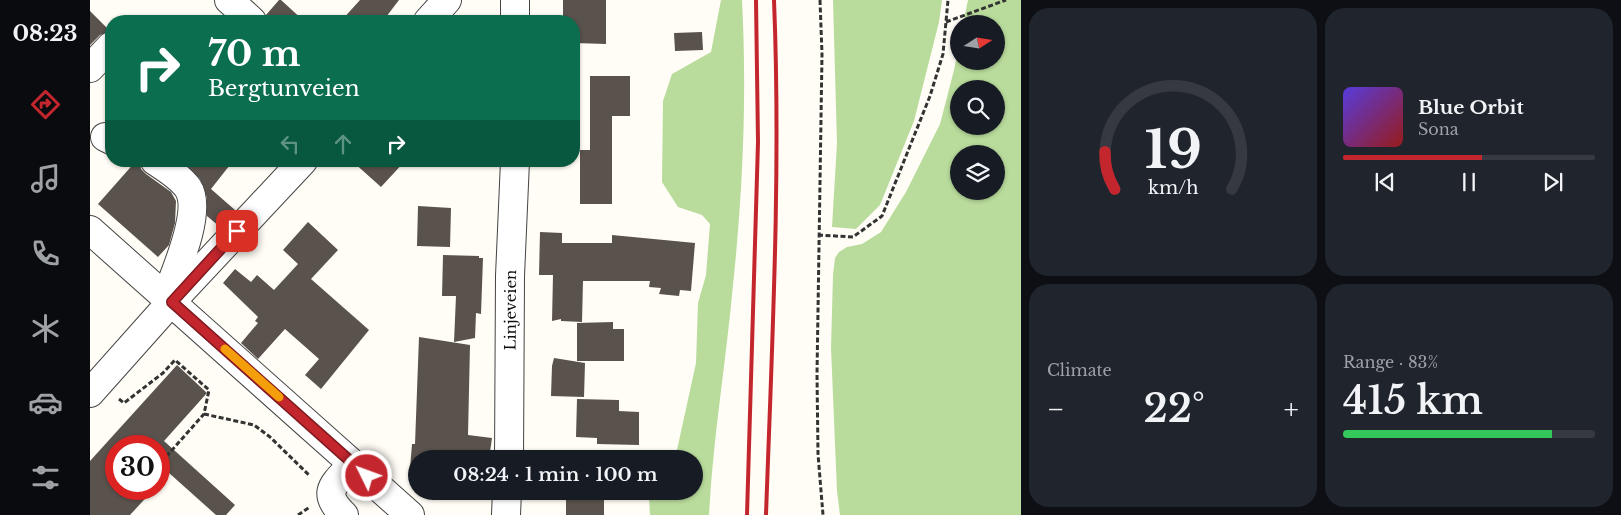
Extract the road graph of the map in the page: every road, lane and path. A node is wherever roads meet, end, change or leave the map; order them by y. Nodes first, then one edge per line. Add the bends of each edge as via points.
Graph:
1 (229, 0) edge
2 (447, 0) edge
3 (515, 0) edge
4 (820, 0) edge
5 (948, 0) edge
6 (1006, 0) edge
7 (245, 15) edge
8 (433, 15) edge
9 (515, 15) edge
10 (946, 22) junction
11 (105, 52) edge
12 (90, 68) edge
13 (162, 167) edge
14 (297, 167) edge
15 (515, 167) edge
16 (90, 230) edge
17 (818, 235) junction
18 (169, 299) junction
19 (95, 388) edge
20 (204, 414) junction
21 (509, 450) edge
22 (170, 452) edge
23 (353, 464) junction
24 (332, 490) junction
25 (507, 500) edge
26 (306, 508) dead end
27 (298, 515) edge
28 (344, 515) edge
29 (410, 515) edge
30 (506, 515) edge
31 (823, 515) edge

1 - 7 street
2 - 8 street
3 - 9 street
4 - 17 path
5 - 10 path
6 - 10 path
10 - 17 path via 943,54 930,96 882,216 853,237
11 - 12 street
13 - 18 street via 188,188 193,203 191,224
14 - 18 street
15 - 21 street, Linjeveien via 510,276
16 - 18 street
17 - 31 path via 816,374
18 - 19 street
18 - 23 street
19 - 20 path via 124,404 175,360 209,390
20 - 22 path
20 - 24 path via 254,425 301,469
23 - 24 street
23 - 29 street
24 - 28 street via 330,494 334,505
25 - 30 street
26 - 27 path

